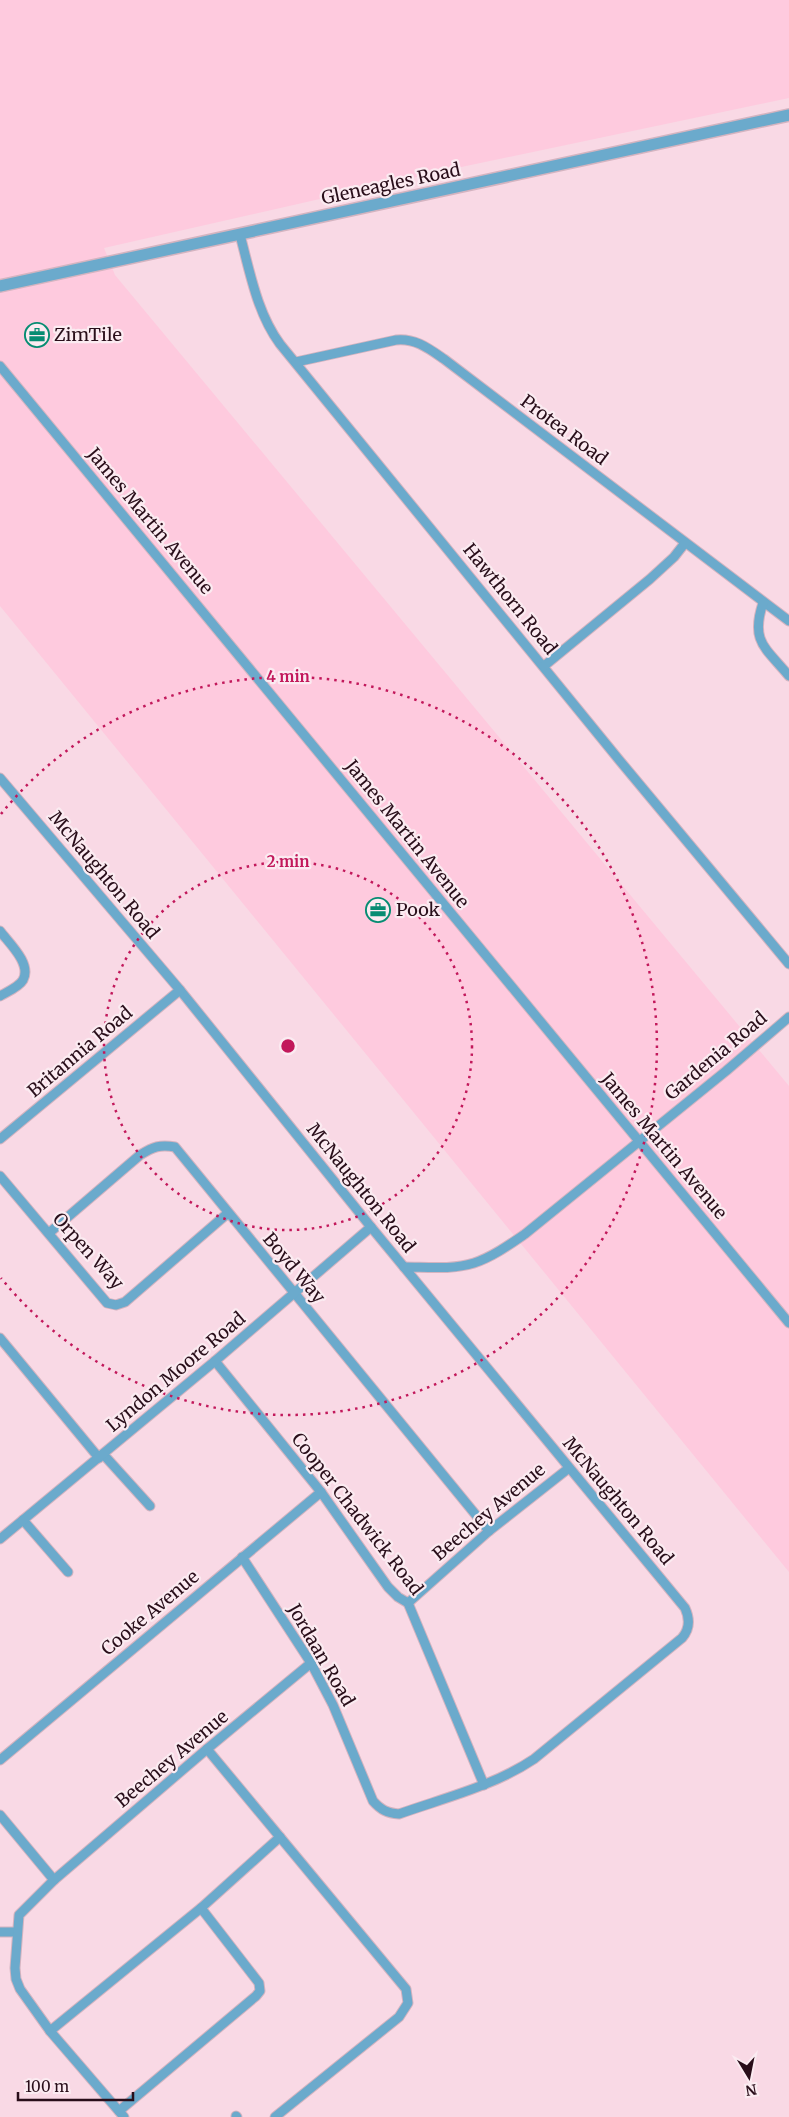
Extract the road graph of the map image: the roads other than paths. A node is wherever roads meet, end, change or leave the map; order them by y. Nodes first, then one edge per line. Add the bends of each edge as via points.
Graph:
1 (789, 115) edge
2 (240, 235) junction
3 (0, 286) edge
4 (296, 362) junction
5 (0, 366) edge
6 (685, 543) junction
7 (764, 603) junction
8 (789, 622) edge
9 (544, 666) junction
10 (789, 676) edge
11 (0, 778) edge
12 (0, 931) edge
13 (789, 964) edge
14 (180, 990) junction
15 (0, 996) edge
16 (789, 1017) edge
17 (0, 1139) edge
18 (639, 1141) junction
19 (0, 1176) edge
20 (228, 1213) junction
21 (371, 1227) junction
22 (49, 1233) junction
23 (404, 1267) junction
24 (294, 1292) junction
25 (789, 1323) edge
26 (0, 1338) edge
27 (215, 1361) junction
28 (101, 1456) junction
29 (569, 1468) junction
30 (321, 1492) junction
31 (150, 1506) dead end
32 (24, 1520) junction
33 (489, 1530) junction
34 (0, 1539) edge
35 (242, 1557) junction
36 (68, 1572) dead end
37 (408, 1603) junction
38 (311, 1663) junction
39 (207, 1749) junction
40 (0, 1760) edge
41 (484, 1785) junction
42 (0, 1815) edge
43 (280, 1837) junction
44 (54, 1880) junction
45 (201, 1908) junction
46 (0, 1932) edge
47 (16, 1932) junction
48 (50, 2031) junction
49 (121, 2114) edge
50 (275, 2117) edge

1 - 2 street, Gleneagles Road
2 - 3 street, Gleneagles Road
2 - 4 street, Hawthorn Road via 267,323
4 - 6 street, Protea Road via 396,340 409,339 422,344
4 - 9 street, Hawthorn Road
5 - 18 street, James Martin Avenue
6 - 7 street, Protea Road
6 - 9 street via 650,579
7 - 8 street, Protea Road
7 - 10 street via 758,621 759,640
9 - 13 street, Hawthorn Road
11 - 14 street, McNaughton Road
12 - 15 street via 26,971 23,981
14 - 17 street, Britannia Road
14 - 21 street, McNaughton Road
16 - 18 street, Gardenia Road
18 - 23 street, Gardenia Road via 525,1234 490,1256 473,1264 444,1268
18 - 25 street, James Martin Avenue
19 - 22 street, Orpen Way
20 - 22 street, Boyd Way via 175,1147 164,1145 140,1155
20 - 22 street, Orpen Way via 125,1302 116,1305 107,1303
20 - 24 street, Boyd Way
21 - 23 street, McNaughton Road
21 - 24 street, Lyndon Moore Road
23 - 29 street, McNaughton Road
24 - 27 street, Lyndon Moore Road
24 - 33 street, Boyd Way
26 - 28 street
27 - 28 street, Lyndon Moore Road
27 - 30 street, Cooper Chadwick Road
28 - 31 street
28 - 32 street, Lyndon Moore Road
29 - 33 street, Beechey Avenue
29 - 41 street, McNaughton Road via 685,1608 689,1623 682,1638 534,1760
30 - 35 street, Cooke Avenue
30 - 37 street, Cooper Chadwick Road via 388,1587
32 - 34 street, Lyndon Moore Road
32 - 36 street
33 - 37 street, Beechey Avenue
35 - 38 street, Jordaan Road
35 - 40 street, Cooke Avenue
37 - 41 street, Cooper Chadwick Road
38 - 39 street, Beechey Avenue
38 - 41 street, Jordaan Road via 333,1705 373,1801 380,1808 399,1814
39 - 43 street
39 - 44 street, Beechey Avenue
42 - 44 street
43 - 45 street
43 - 50 street via 406,1989 408,2003 400,2016
44 - 47 street, Beechey Avenue via 19,1915
45 - 48 street
45 - 49 street via 259,1983 260,1991
46 - 47 street
47 - 48 street via 16,1979
48 - 49 street

